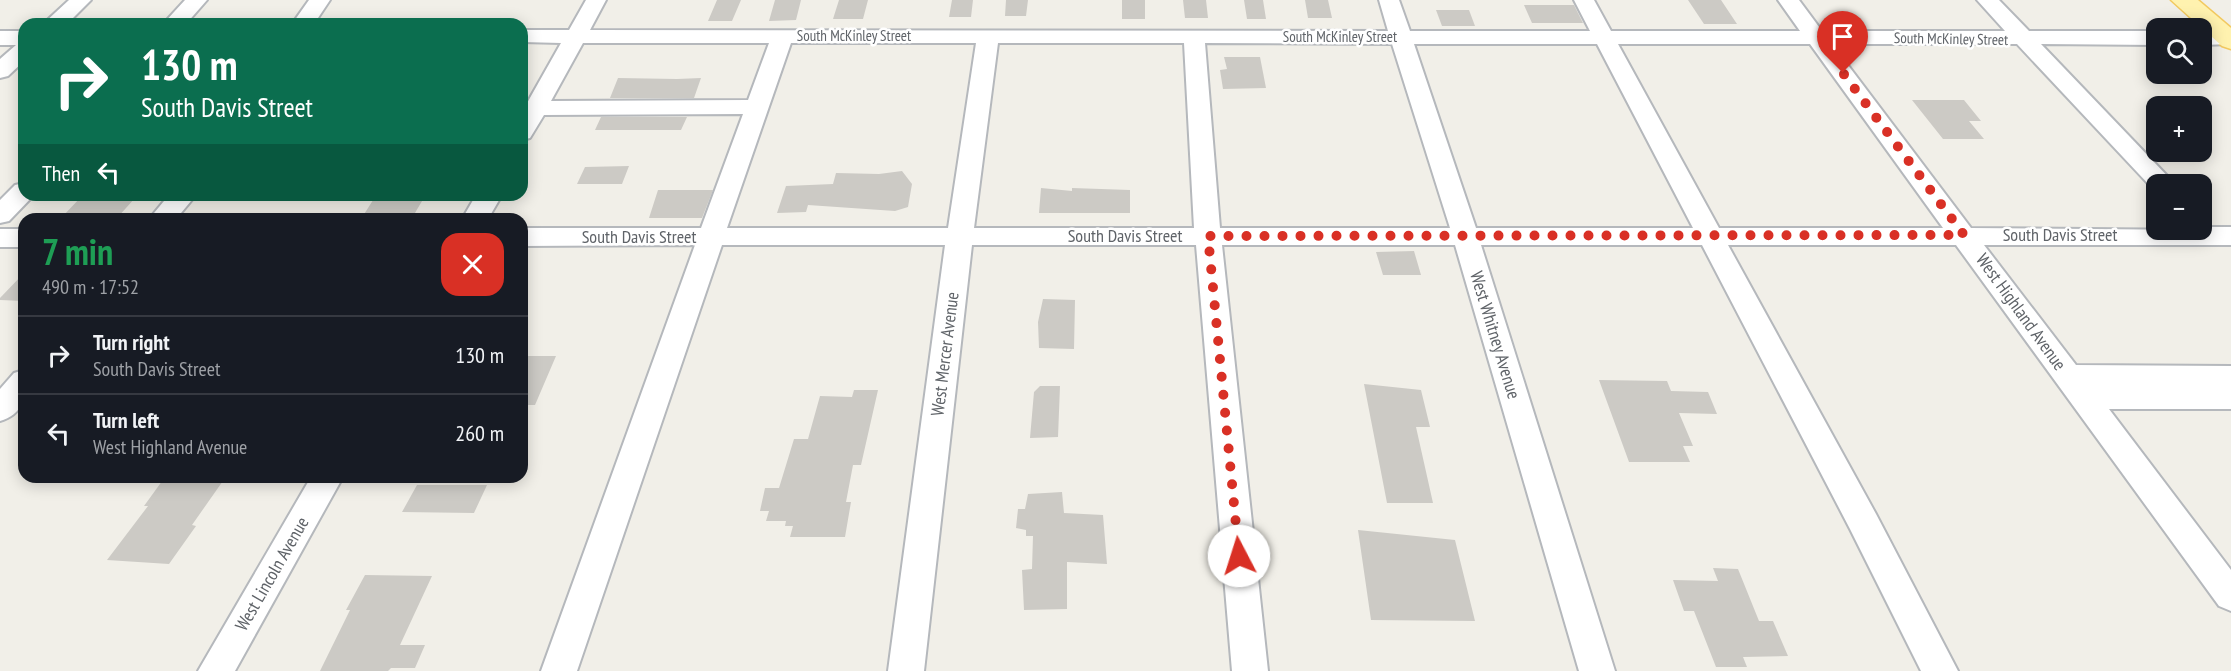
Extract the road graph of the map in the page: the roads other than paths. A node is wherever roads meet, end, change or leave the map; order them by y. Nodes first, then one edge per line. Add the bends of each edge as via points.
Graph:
1 (81, 0) edge
2 (197, 0) edge
3 (320, 0) edge
4 (596, 0) edge
5 (1389, 0) edge
6 (1584, 0) edge
7 (1788, 0) edge
8 (1987, 0) edge
9 (2183, 0) edge
10 (61, 18) edge
11 (180, 18) edge
12 (305, 18) edge
13 (2222, 32) edge
14 (528, 36) edge
15 (575, 36) junction
16 (782, 36) junction
17 (1403, 36) junction
18 (988, 37) junction
19 (1194, 37) junction
20 (1604, 37) junction
21 (1816, 37) junction
22 (0, 38) edge
23 (18, 38) edge
24 (2146, 38) edge
25 (2025, 39) junction
26 (18, 54) edge
27 (0, 71) edge
28 (757, 107) junction
29 (536, 108) junction
30 (528, 122) edge
31 (2153, 174) edge
32 (18, 197) edge
33 (178, 201) edge
34 (167, 213) edge
35 (0, 215) edge
36 (2215, 232) edge
37 (1465, 235) junction
38 (1712, 235) junction
39 (1964, 235) junction
40 (961, 236) junction
41 (1208, 236) junction
42 (528, 237) edge
43 (711, 237) junction
44 (0, 238) edge
45 (18, 238) edge
46 (2231, 257) edge
47 (2231, 377) edge
48 (2076, 387) junction
49 (18, 388) edge
50 (2231, 398) edge
51 (0, 410) edge
52 (324, 483) edge
53 (2231, 596) edge
54 (216, 671) edge
55 (559, 671) edge
56 (906, 671) edge
57 (1250, 671) edge
58 (1597, 671) edge
59 (1940, 671) edge

1 - 10 street
2 - 11 street
3 - 12 street
4 - 15 street
5 - 17 street, West Whitney Avenue
6 - 20 street
7 - 21 street, West Highland Avenue
8 - 25 street
9 - 13 main road
14 - 15 street, South McKinley Street
15 - 16 street, South McKinley Street
15 - 29 street
16 - 18 street, South McKinley Street
16 - 28 street
17 - 19 street, South McKinley Street
17 - 20 street, South McKinley Street
17 - 37 street, West Whitney Avenue
18 - 19 street, South McKinley Street
18 - 40 street, West Mercer Avenue
19 - 41 street
20 - 21 street, South McKinley Street
20 - 38 street
21 - 25 street, South McKinley Street
21 - 39 street, West Highland Avenue
22 - 23 street
24 - 25 street, South McKinley Street
25 - 31 street
26 - 27 street
28 - 29 street
28 - 43 street
29 - 30 street
32 - 35 street
33 - 34 street
36 - 39 street, South Davis Street
36 - 46 street
37 - 38 street, South Davis Street
37 - 41 street, South Davis Street
37 - 58 street, West Whitney Avenue
38 - 39 street, South Davis Street
38 - 59 street
39 - 48 street, West Highland Avenue
40 - 41 street, South Davis Street
40 - 43 street, South Davis Street
40 - 56 street, West Mercer Avenue
41 - 57 street
42 - 43 street, South Davis Street
43 - 55 street
44 - 45 street
47 - 48 street
48 - 50 street
48 - 53 street, West Highland Avenue
49 - 51 street
52 - 54 street, West Lincoln Avenue

